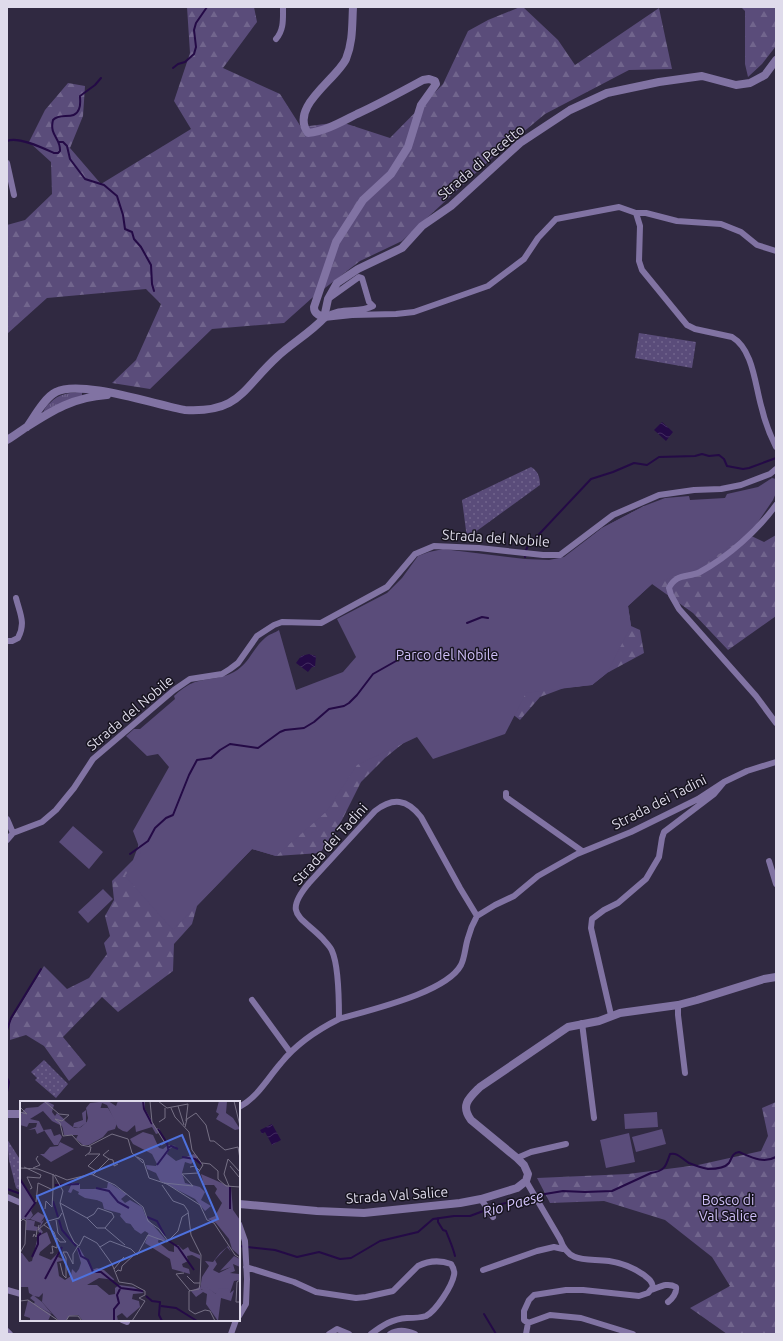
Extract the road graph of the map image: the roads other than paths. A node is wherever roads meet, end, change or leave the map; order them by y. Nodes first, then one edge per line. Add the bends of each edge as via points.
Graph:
1 (283, 7) edge
2 (353, 7) edge
3 (276, 39) dead end
4 (776, 60) edge
5 (7, 163) edge
6 (14, 195) dead end
7 (636, 214) junction
8 (776, 251) edge
9 (328, 299) junction
10 (324, 318) junction
11 (116, 394) junction
12 (27, 427) junction
13 (7, 440) edge
14 (776, 447) edge
15 (776, 470) edge
16 (776, 505) edge
17 (16, 598) dead end
18 (7, 641) edge
19 (776, 723) edge
20 (776, 762) edge
21 (724, 782) junction
22 (506, 793) dead end
23 (7, 819) edge
24 (13, 833) junction
25 (7, 840) edge
26 (582, 851) junction
27 (769, 861) dead end
28 (776, 884) edge
29 (477, 916) junction
30 (776, 977) edge
31 (252, 1000) dead end
32 (678, 1005) junction
33 (611, 1015) junction
34 (339, 1019) junction
35 (582, 1023) junction
36 (290, 1052) junction
37 (685, 1073) dead end
38 (240, 1106) edge
39 (7, 1114) edge
40 (20, 1114) edge
41 (594, 1118) dead end
42 (566, 1144) dead end
43 (517, 1158) junction
44 (526, 1181) junction
45 (7, 1197) edge
46 (481, 1200) junction
47 (20, 1204) edge
48 (240, 1204) edge
49 (490, 1213) dead end
50 (240, 1227) edge
51 (563, 1249) junction
52 (246, 1266) junction
53 (483, 1270) dead end
54 (7, 1290) edge
55 (651, 1290) junction
56 (20, 1294) edge
57 (668, 1302) dead end
58 (240, 1314) edge
59 (236, 1321) edge
60 (528, 1323) junction
61 (7, 1331) edge
62 (10, 1334) edge
63 (231, 1334) edge
64 (329, 1334) edge
65 (349, 1334) edge
66 (371, 1334) edge
67 (390, 1334) edge
68 (415, 1334) edge
69 (526, 1334) edge
70 (633, 1334) edge

1 - 3 street via 281,33
2 - 10 street via 351,47 345,61 304,113 302,120 308,133 329,128 385,102 423,80 430,79 436,84 421,105 408,147 391,174 363,200 336,242 314,307 317,315
4 - 9 street, Strada di Pecetto via 765,75 750,83 736,85 702,76 658,82 607,93 570,110 520,144 451,206 422,226 402,248 358,269 337,283
5 - 6 street
7 - 8 street via 646,213 677,221 721,224 741,232 757,246
7 - 10 street via 619,207 556,219 538,238 524,259 488,286 414,312 352,314
7 - 14 street via 640,226 639,261 642,270 687,325 695,330 732,337 740,343 753,368 761,408
9 - 10 street, Strada di Pecetto
9 - 10 street via 360,277 369,302 373,306 367,309 332,312
10 - 11 street via 278,357 247,390 228,404 197,411 185,410
11 - 12 street via 73,401
11 - 12 street via 83,388 55,392
12 - 13 street
15 - 24 street, Strada del Nobile via 742,484 721,489 659,495 613,515 560,555 457,546 434,546 415,554 387,587 321,623 282,622 274,625 257,636 241,659 230,669 222,674 190,679 174,690 93,759 56,810 42,822
16 - 19 street via 757,529 726,555 699,572 676,578 669,588 679,609 756,696
17 - 18 street via 23,627 18,638
20 - 21 street via 747,770
21 - 26 street, Strada dei Tadini via 698,799 630,832
21 - 33 street via 714,794 663,835 659,857 649,876 618,903 592,919 591,928
22 - 26 street via 506,797
23 - 24 street
24 - 25 street, Strada del Nobile
26 - 29 street, Strada dei Tadini via 538,876 514,896
27 - 28 street
29 - 34 street via 461,964 452,976 418,994
29 - 34 street, Strada dei Tadini via 415,809 408,804 392,802 375,811 300,893 295,907 296,914 333,952 340,1000
30 - 32 street
31 - 36 street
32 - 33 street
32 - 37 street
33 - 35 street via 599,1021
34 - 36 street via 309,1036
35 - 41 street
35 - 43 street via 568,1027 480,1087 466,1104 466,1113 471,1120
36 - 38 street via 255,1096
39 - 40 street
42 - 43 street
43 - 44 street via 528,1174
44 - 46 street, Strada Val Salice via 517,1188
44 - 51 street via 560,1239
45 - 47 street
46 - 48 street, Strada Val Salice via 364,1213
46 - 49 street
50 - 52 street via 245,1241
51 - 53 street via 554,1247 537,1251
51 - 55 street via 581,1259 626,1265 650,1280 653,1285
52 - 58 street via 246,1304
52 - 66 street via 316,1292 356,1298 393,1291 423,1264 439,1261 451,1264 454,1275 434,1310 420,1318 390,1321
54 - 56 street
55 - 57 street via 666,1284 676,1287 676,1292
55 - 60 street via 639,1296 572,1290 534,1295 524,1311 524,1320
59 - 63 street
60 - 69 street
60 - 70 street via 550,1315 581,1318
61 - 62 street
64 - 65 street via 337,1329
67 - 68 street via 401,1330

